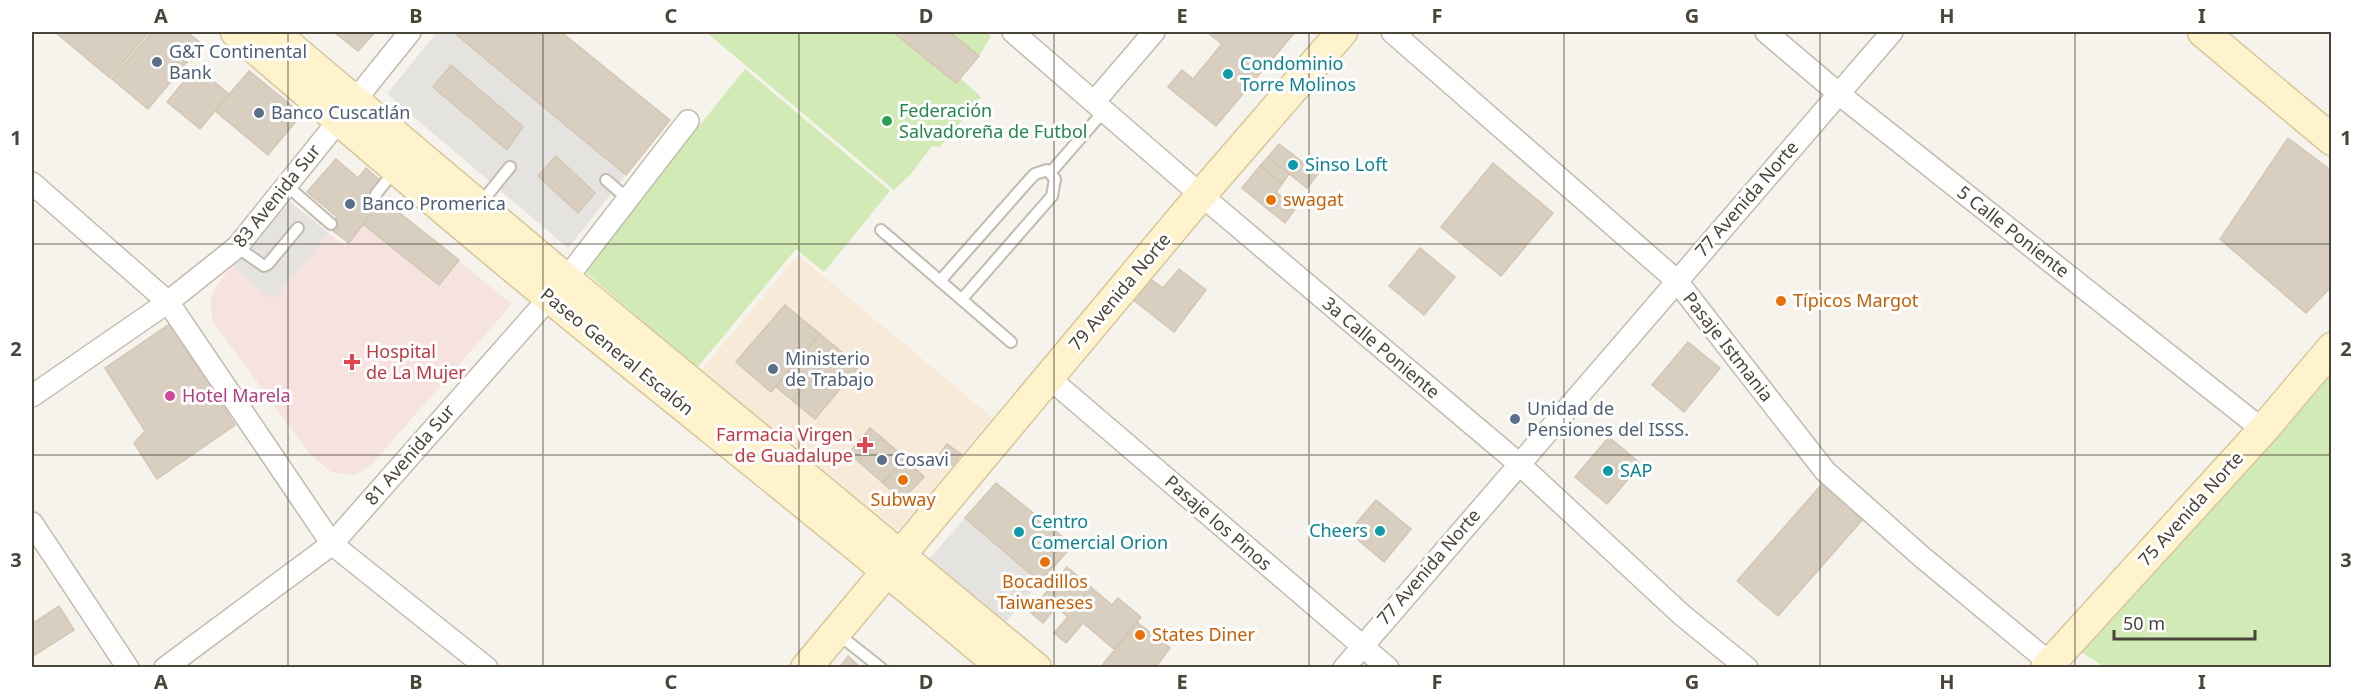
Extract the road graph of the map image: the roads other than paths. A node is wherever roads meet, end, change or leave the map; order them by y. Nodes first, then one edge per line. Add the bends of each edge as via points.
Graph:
1 (236, 32) edge
2 (273, 32) edge
3 (410, 32) edge
4 (1013, 32) edge
5 (1154, 32) edge
6 (1342, 32) edge
7 (1392, 32) edge
8 (1766, 32) edge
9 (1892, 32) edge
10 (2203, 32) edge
11 (1839, 94) junction
12 (1099, 106) junction
13 (347, 110) junction
14 (688, 122) dead end
15 (2331, 140) edge
16 (510, 167) dead end
17 (395, 170) junction
18 (1051, 172) junction
19 (606, 180) dead end
20 (32, 183) edge
21 (287, 186) junction
22 (376, 194) dead end
23 (1201, 195) junction
24 (629, 200) junction
25 (480, 204) junction
26 (331, 224) dead end
27 (298, 228) dead end
28 (881, 230) dead end
29 (237, 246) junction
30 (1676, 280) junction
31 (940, 281) junction
32 (558, 288) junction
33 (962, 299) junction
34 (168, 302) junction
35 (1011, 342) dead end
36 (2331, 348) edge
37 (1049, 378) junction
38 (32, 396) edge
39 (2263, 430) junction
40 (1518, 463) junction
41 (32, 523) edge
42 (332, 544) junction
43 (894, 562) junction
44 (836, 632) junction
45 (1362, 646) junction
46 (2051, 666) edge
47 (128, 668) edge
48 (165, 668) edge
49 (487, 668) edge
50 (806, 668) edge
51 (881, 668) edge
52 (1003, 668) edge
53 (1036, 668) edge
54 (1344, 668) edge
55 (1388, 668) edge
56 (1747, 668) edge

1 - 13 main road, Paseo General Escalón
2 - 13 main road, Paseo General Escalón
3 - 13 street, 83 Avenida Sur
4 - 12 street, 3a Calle Poniente
5 - 12 street
6 - 23 main road, 79 Avenida Norte
7 - 30 street, Pasaje Istmania
8 - 11 street, 5 Calle Poniente
9 - 11 street, 77 Avenida Norte
10 - 15 main road
11 - 30 street, 77 Avenida Norte
11 - 39 street, 5 Calle Poniente
12 - 18 lane
12 - 23 street, 3a Calle Poniente
13 - 17 main road, Paseo General Escalón
13 - 21 street, 83 Avenida Sur
13 - 25 main road, Paseo General Escalón
14 - 24 street, 81 Avenida Sur
16 - 25 lane
17 - 22 lane
17 - 32 main road, Paseo General Escalón
18 - 31 lane via 1035,174
18 - 33 lane via 1055,179 1052,196
19 - 24 lane
20 - 34 street
21 - 26 lane
21 - 29 street, 83 Avenida Sur
23 - 37 main road, 79 Avenida Norte
23 - 40 street, 3a Calle Poniente
24 - 32 street, 81 Avenida Sur
25 - 32 main road, Paseo General Escalón
27 - 29 lane via 264,266
28 - 31 lane
29 - 34 street, 83 Avenida Sur
30 - 40 street, 77 Avenida Norte
30 - 46 street, Pasaje Istmania via 1825,471
31 - 33 lane
32 - 42 street, 81 Avenida Sur
32 - 43 main road, Paseo General Escalón
33 - 35 lane
34 - 38 street, 83 Avenida Sur
34 - 42 street
36 - 39 main road, 75 Avenida Norte
37 - 43 main road, 79 Avenida Norte
37 - 45 street, Pasaje los Pinos
39 - 46 main road, 75 Avenida Norte
40 - 45 street, 77 Avenida Norte
40 - 56 street, 3a Calle Poniente via 1682,615
41 - 47 street
42 - 48 street, 81 Avenida Sur
42 - 49 street
43 - 44 main road, 79 Avenida Norte
43 - 52 main road, Paseo General Escalón
43 - 53 main road, Paseo General Escalón
44 - 50 main road, 79 Avenida Norte
44 - 51 lane
45 - 54 street, 77 Avenida Norte
45 - 55 street, Pasaje los Pinos

